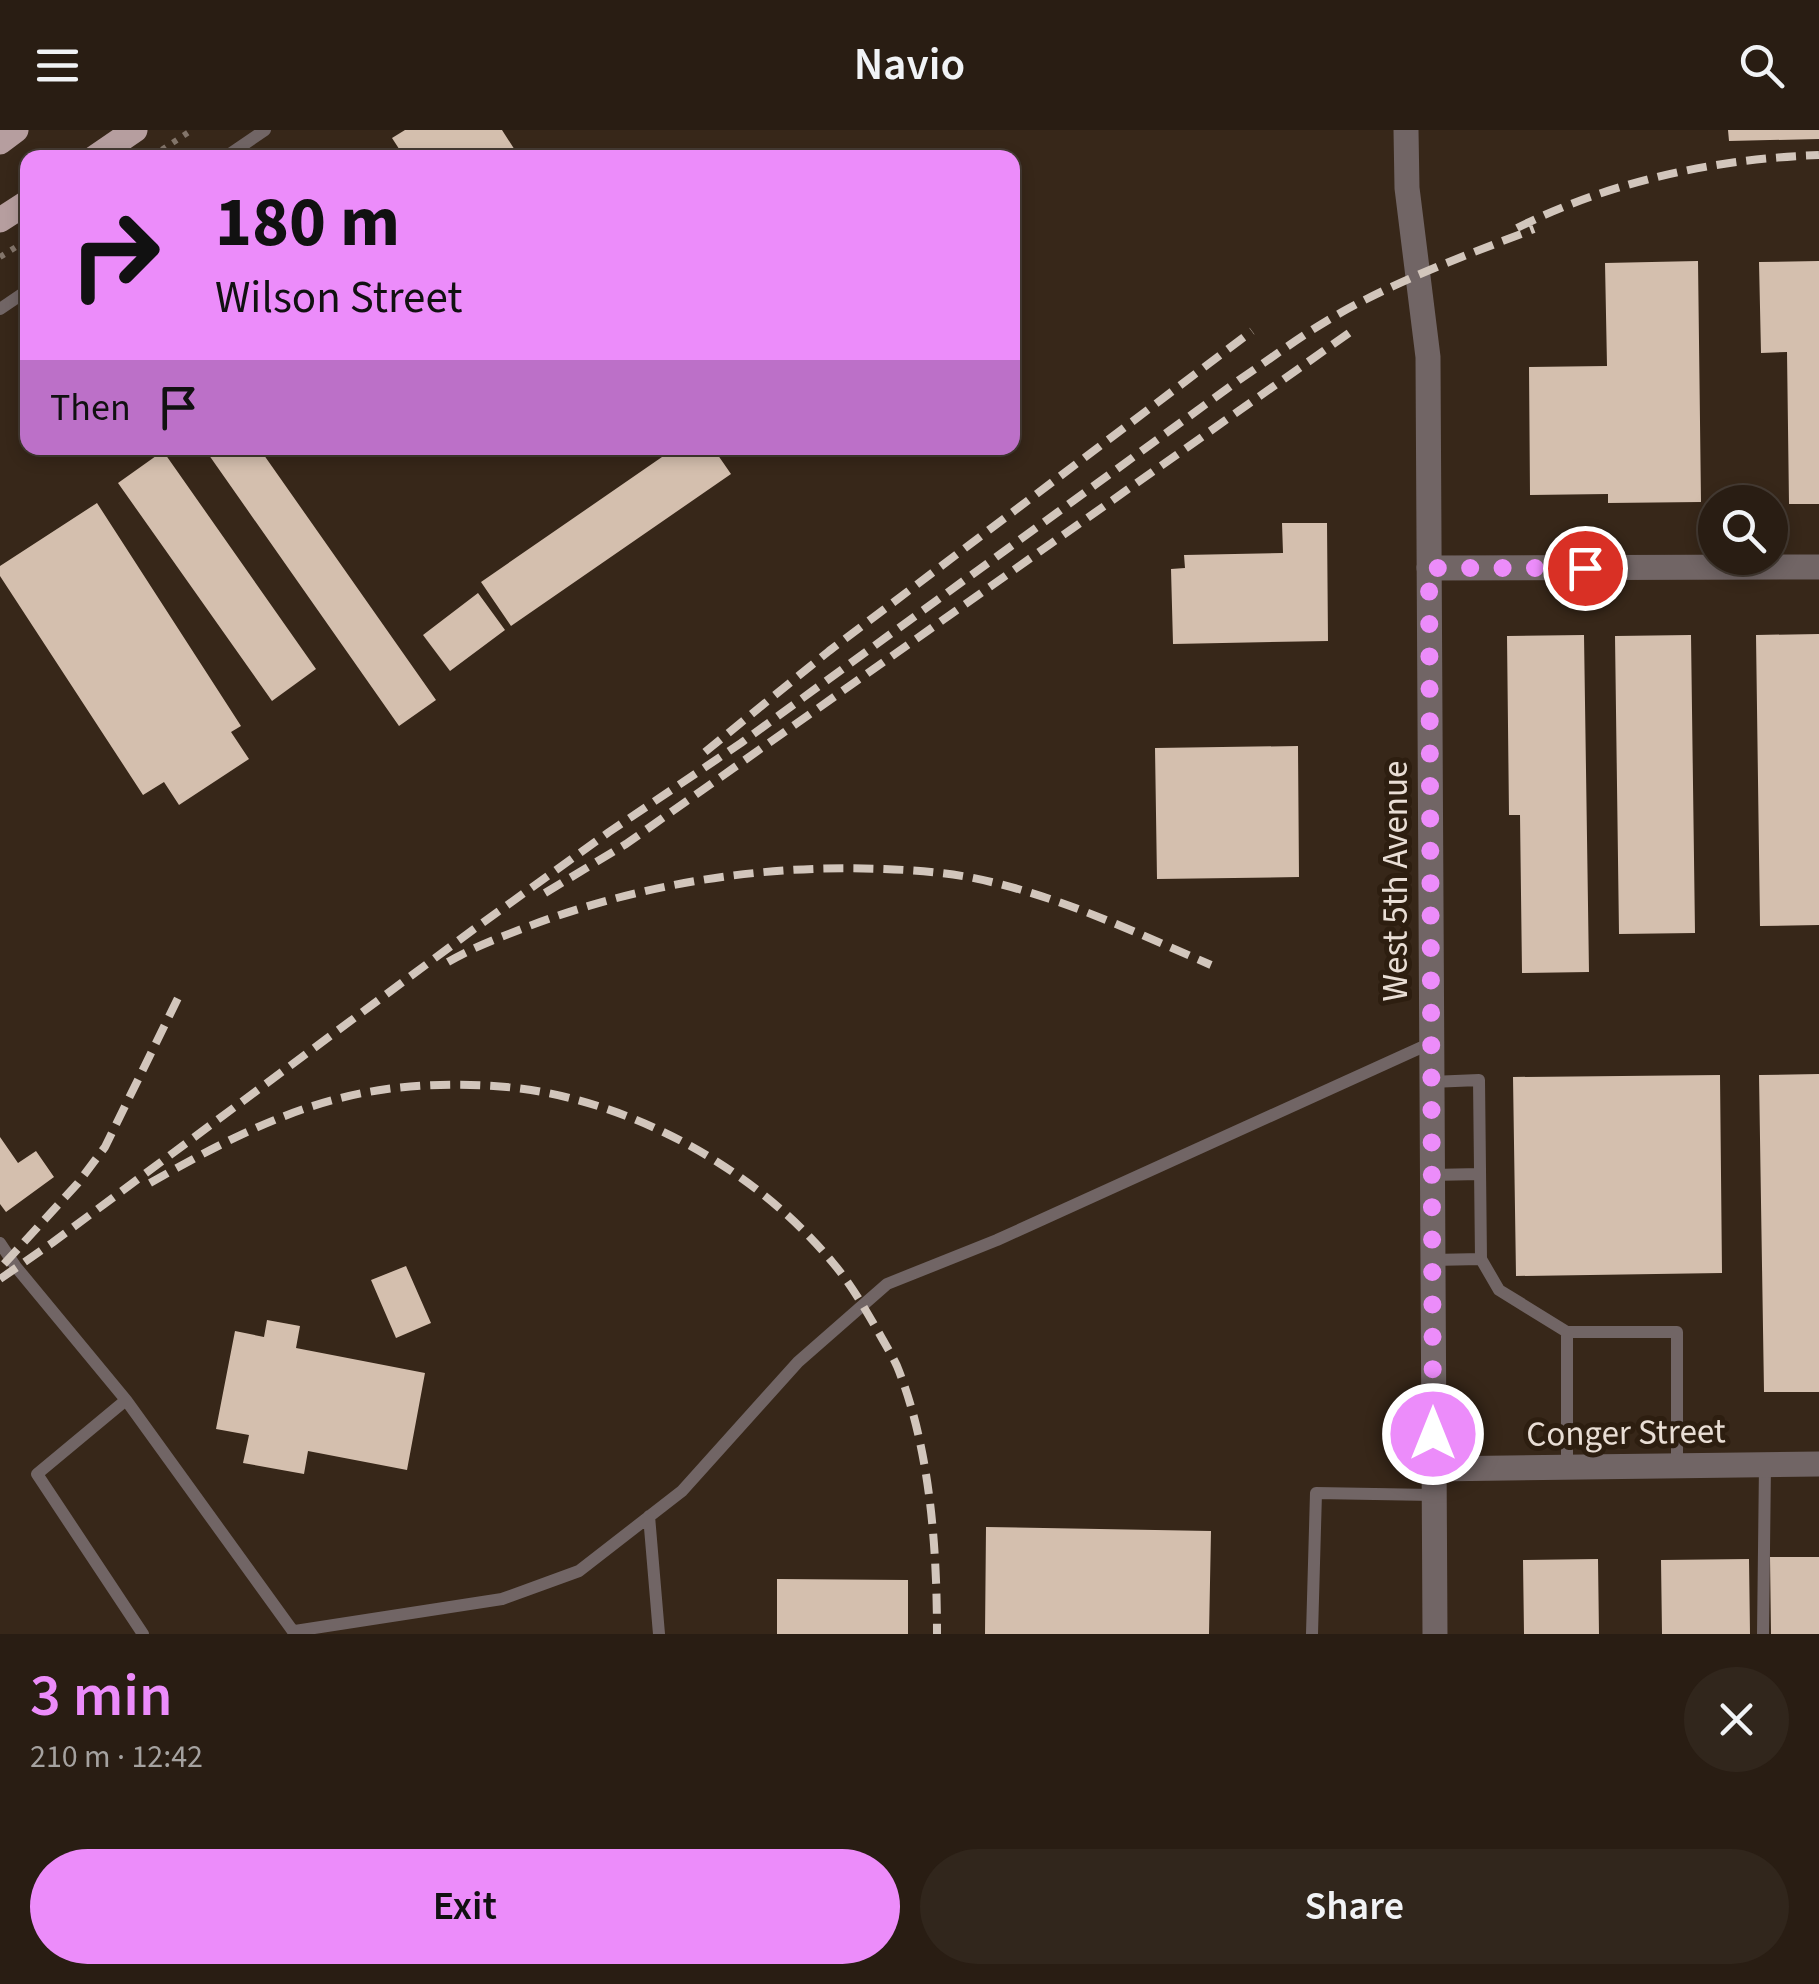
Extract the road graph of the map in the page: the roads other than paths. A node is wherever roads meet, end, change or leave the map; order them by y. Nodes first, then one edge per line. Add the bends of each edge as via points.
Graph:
1 (16, 130) edge
2 (135, 130) edge
3 (264, 130) edge
4 (1406, 130) edge
5 (0, 142) edge
6 (106, 150) edge
7 (235, 150) edge
8 (1819, 567) edge
9 (1429, 568) junction
10 (1431, 1043) junction
11 (1431, 1082) junction
12 (1480, 1174) junction
13 (1431, 1175) junction
14 (0, 1243) edge
15 (1481, 1259) junction
16 (1432, 1260) junction
17 (1567, 1332) junction
18 (126, 1400) junction
19 (1819, 1464) edge
20 (1765, 1465) junction
21 (1677, 1466) junction
22 (1568, 1467) junction
23 (1433, 1482) junction
24 (649, 1516) junction
25 (295, 1633) edge
26 (143, 1634) edge
27 (659, 1634) edge
28 (1312, 1634) edge
29 (1435, 1634) edge
30 (1763, 1634) edge

1 - 5 main road
2 - 6 main road
3 - 7 lane
4 - 9 street, West 5th Avenue via 1428,357
8 - 9 street
9 - 10 street, West 5th Avenue
10 - 11 street, West 5th Avenue
10 - 24 lane via 887,1284 798,1362 682,1491
11 - 12 lane via 1479,1080
11 - 13 street, West 5th Avenue
12 - 13 lane
12 - 15 lane
13 - 16 street, West 5th Avenue
14 - 18 lane
15 - 16 lane
15 - 17 lane via 1499,1290
16 - 23 street, West 5th Avenue
17 - 21 lane via 1677,1332
17 - 22 lane
18 - 25 lane
18 - 26 lane via 38,1474
19 - 20 street, Conger Street
20 - 21 street, Conger Street
20 - 30 lane
21 - 22 street, Conger Street
22 - 23 street, Conger Street
23 - 28 lane via 1316,1493
23 - 29 street, West 5th Avenue
24 - 25 lane via 579,1570 502,1598
24 - 27 lane

